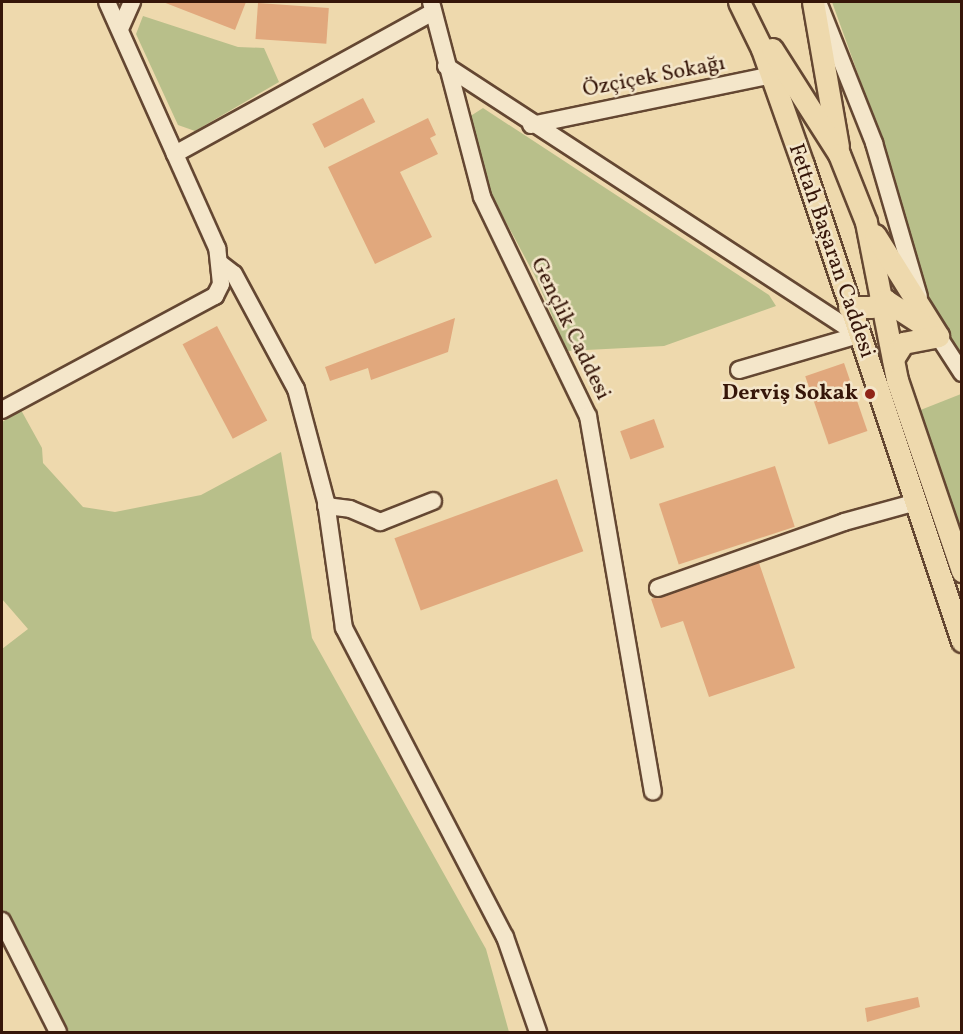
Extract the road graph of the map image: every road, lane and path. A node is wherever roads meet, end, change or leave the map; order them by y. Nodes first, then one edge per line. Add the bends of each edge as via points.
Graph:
1 (107, 2) edge
2 (132, 2) edge
3 (739, 2) edge
4 (750, 2) edge
5 (813, 2) edge
6 (818, 2) edge
7 (432, 7) edge
8 (120, 29) junction
9 (446, 65) junction
10 (825, 82) junction
11 (783, 85) junction
12 (531, 125) junction
13 (175, 153) junction
14 (839, 154) junction
15 (803, 165) junction
16 (866, 222) junction
17 (221, 264) junction
18 (885, 300) junction
19 (921, 304) junction
20 (849, 307) junction
21 (859, 335) junction
22 (938, 336) junction
23 (893, 359) junction
24 (739, 370) dead end
25 (962, 373) edge
26 (2, 410) edge
27 (433, 501) dead end
28 (914, 503) junction
29 (326, 506) junction
30 (962, 571) edge
31 (658, 588) dead end
32 (962, 641) edge
33 (653, 791) dead end
34 (2, 922) edge
35 (53, 1032) edge
36 (58, 1032) edge
37 (538, 1032) edge

1 - 8 street
2 - 8 street
3 - 11 main road, Fettah Başaran Caddesi
4 - 11 main road, Fettah Başaran Caddesi
5 - 10 main road
6 - 19 street via 874,143
7 - 9 street, Gençlik Caddesi
7 - 13 street
8 - 13 street
9 - 12 street
9 - 33 street, Gençlik Caddesi via 482,197 588,416
10 - 11 main road
10 - 14 main road
11 - 12 street, Özçiçek Sokağı
11 - 14 main road, Fettah Başaran Caddesi
11 - 15 main road, Fettah Başaran Caddesi
12 - 21 street
13 - 17 street
14 - 15 main road via 818,153
14 - 16 main road, Fettah Başaran Caddesi
15 - 20 main road, Fettah Başaran Caddesi
16 - 18 main road, Fettah Başaran Caddesi
16 - 19 main road
17 - 26 street via 221,284 215,296
17 - 29 street via 234,274 296,389
18 - 20 main road via 871,307
18 - 22 main road
18 - 23 main road, Fettah Başaran Caddesi
19 - 22 main road
20 - 21 main road, Fettah Başaran Caddesi
21 - 24 street
21 - 28 main road, Fettah Başaran Caddesi
22 - 23 main road via 903,343
22 - 25 street
23 - 30 main road, Fettah Başaran Caddesi
27 - 29 street via 380,522 350,509
28 - 31 street via 844,522
28 - 32 main road, Fettah Başaran Caddesi
29 - 37 street via 344,628 360,668 505,937
34 - 35 street
34 - 36 street

